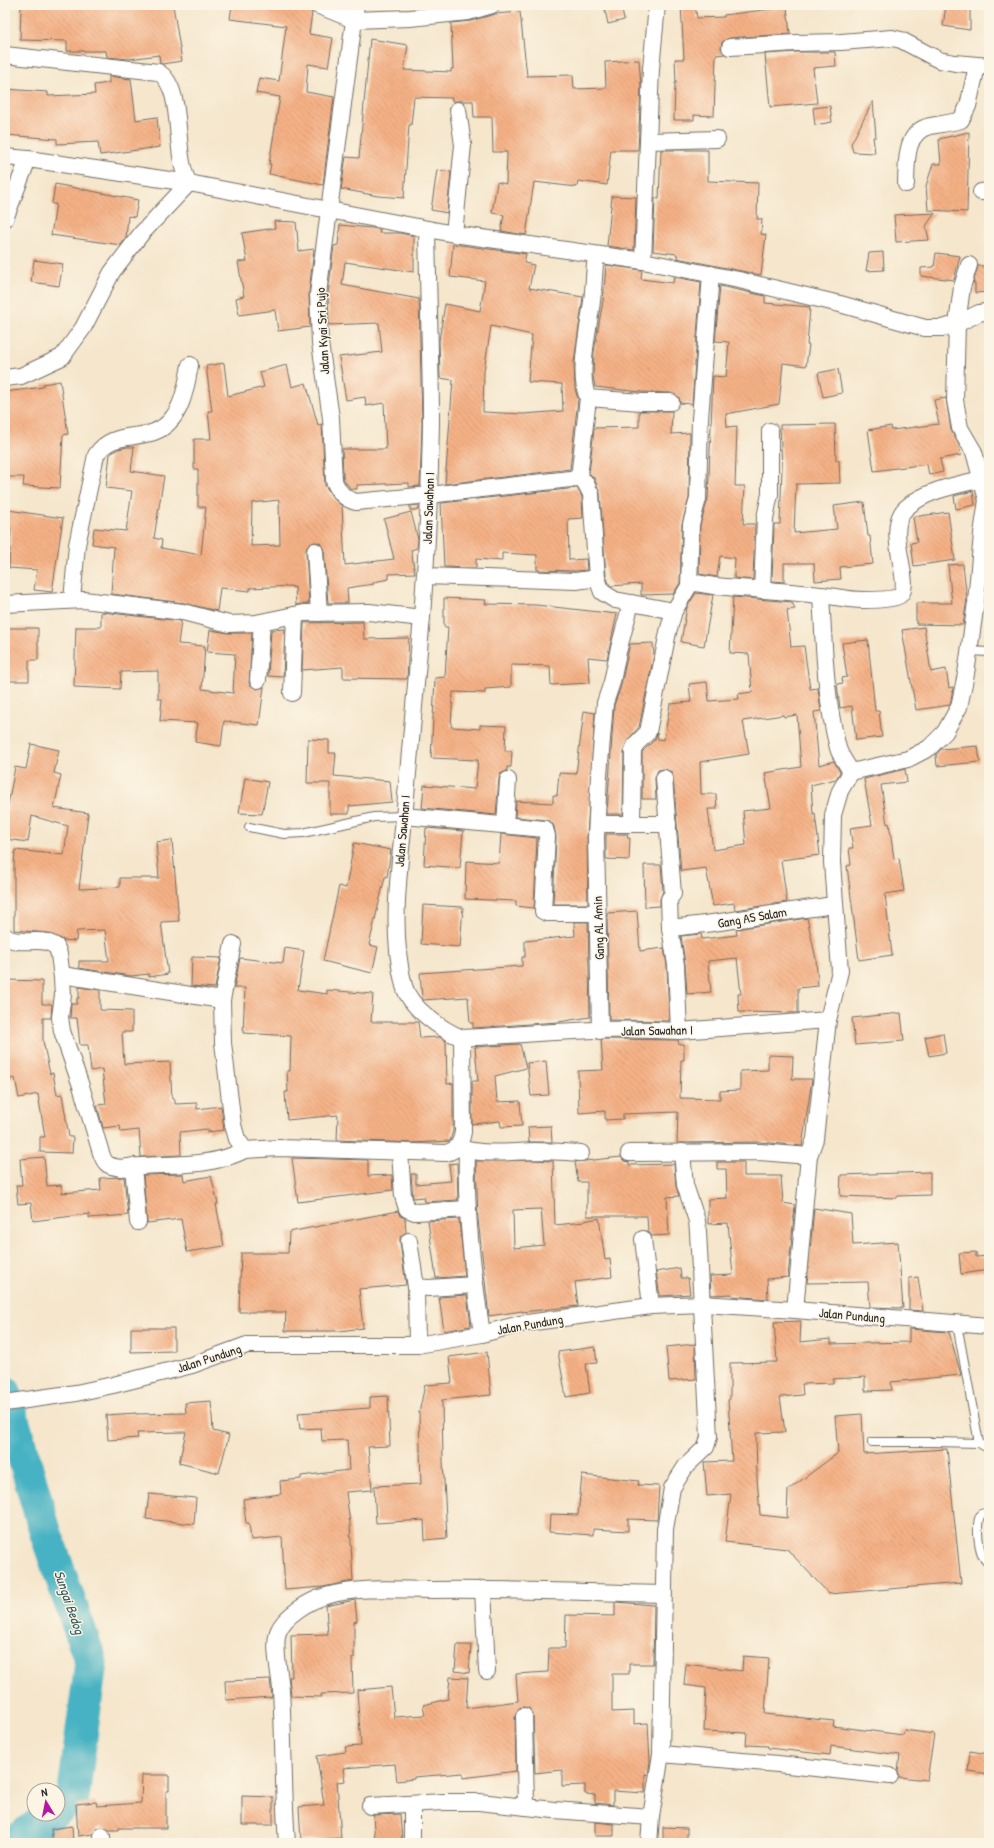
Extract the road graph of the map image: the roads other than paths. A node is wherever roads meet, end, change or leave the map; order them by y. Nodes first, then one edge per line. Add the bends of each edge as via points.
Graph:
1 (317, 5) edge
2 (492, 5) edge
3 (657, 5) edge
4 (355, 12) edge
5 (730, 47) dead end
6 (5, 55) edge
7 (983, 66) edge
8 (458, 110) dead end
9 (717, 139) dead end
10 (648, 141) junction
11 (5, 157) edge
12 (28, 159) junction
13 (189, 183) junction
14 (906, 184) dead end
15 (329, 210) junction
16 (5, 219) edge
17 (427, 229) junction
18 (454, 234) junction
19 (596, 255) junction
20 (643, 261) junction
21 (968, 265) dead end
22 (711, 274) junction
23 (989, 311) edge
24 (956, 324) junction
25 (190, 365) dead end
26 (5, 378) edge
27 (588, 398) junction
28 (672, 402) dead end
29 (770, 430) dead end
30 (579, 478) junction
31 (982, 479) junction
32 (429, 495) junction
33 (315, 551) dead end
34 (425, 576) junction
35 (597, 578) junction
36 (690, 582) junction
37 (762, 590) junction
38 (821, 595) junction
39 (72, 600) junction
40 (5, 604) edge
41 (631, 604) junction
42 (674, 611) junction
43 (319, 613) junction
44 (295, 615) junction
45 (422, 618) junction
46 (262, 622) junction
47 (969, 651) junction
48 (989, 652) edge
49 (258, 680) dead end
50 (292, 693) dead end
51 (851, 772) junction
52 (664, 778) dead end
53 (508, 780) dead end
54 (404, 816) junction
55 (597, 824) junction
56 (632, 824) junction
57 (668, 824) junction
58 (505, 825) junction
59 (249, 827) dead end
60 (834, 905) junction
61 (596, 913) junction
62 (670, 928) junction
63 (5, 936) edge
64 (233, 944) dead end
65 (62, 975) junction
66 (222, 1000) junction
67 (828, 1020) junction
68 (600, 1031) junction
69 (679, 1031) junction
70 (462, 1038) junction
71 (463, 1149) junction
72 (245, 1150) junction
73 (581, 1152) dead end
74 (682, 1152) junction
75 (400, 1153) junction
76 (629, 1153) dead end
77 (809, 1156) junction
78 (133, 1166) junction
79 (468, 1209) junction
80 (138, 1222) dead end
81 (643, 1239) dead end
82 (409, 1241) dead end
83 (475, 1285) junction
84 (416, 1287) junction
85 (703, 1304) junction
86 (651, 1306) junction
87 (795, 1310) junction
88 (957, 1324) junction
89 (989, 1326) edge
90 (482, 1334) junction
91 (418, 1345) junction
92 (5, 1403) edge
93 (872, 1442) dead end
94 (979, 1443) junction
95 (989, 1449) edge
96 (989, 1512) edge
97 (989, 1563) edge
98 (482, 1589) junction
99 (662, 1594) junction
100 (487, 1671) dead end
101 (524, 1716) dead end
102 (661, 1754) junction
103 (890, 1776) dead end
104 (412, 1804) junction
105 (370, 1806) dead end
106 (526, 1807) junction
107 (651, 1817) junction
108 (287, 1843) edge
109 (412, 1843) edge
110 (649, 1843) edge

1 - 4 street
2 - 4 street via 468,12 410,18
3 - 10 street
4 - 15 street, Jalan Kyai Sri Pujo
5 - 7 street via 892,38 901,40 939,60
6 - 13 street via 158,72 163,75 173,91 182,168
7 - 14 street via 961,120 929,126 916,133 908,148
8 - 18 street via 463,145
9 - 10 street
10 - 20 street
11 - 12 street
12 - 13 street
12 - 16 street
13 - 15 street
13 - 26 street via 141,234 112,272 83,328 62,357 21,376
15 - 17 street
15 - 32 street, Jalan Kyai Sri Pujo via 318,294 320,343 331,418 334,481 341,494 356,502
17 - 18 street
17 - 32 street, Jalan Sawahan I via 431,421
18 - 19 street
19 - 20 street
19 - 27 street via 586,342 584,383
20 - 22 street
21 - 24 street
22 - 24 street via 840,304 925,328 942,328
22 - 36 street via 700,419 698,499 691,524
23 - 24 street
24 - 31 street via 955,400 960,428 974,452
25 - 39 street via 183,400 165,425 154,432 130,435 116,440 100,449 96,455 77,545
27 - 28 street
27 - 30 street
29 - 37 street via 770,494 765,518
30 - 32 street, Jalan Kyai Sri Pujo
30 - 35 street via 585,482 591,494
31 - 38 street via 944,488 906,508 897,531 905,583 900,595 862,600
31 - 47 street via 987,500
32 - 34 street, Jalan Sawahan I
33 - 43 street
34 - 35 street via 576,581
34 - 45 street, Jalan Sawahan I
35 - 41 street via 602,592 615,600
36 - 37 street
36 - 42 street via 688,590
37 - 38 street
38 - 51 street via 830,702 838,749
39 - 40 street
39 - 46 street via 183,612 229,624
41 - 42 street
41 - 55 street, Gang AL Amin via 605,704
42 - 56 street via 649,729 633,750
43 - 44 street
43 - 45 street via 370,612
44 - 46 street
44 - 50 street
45 - 54 street, Jalan Sawahan I
46 - 49 street
47 - 48 lane
47 - 51 street via 959,707 945,732 929,748 908,759
51 - 60 street via 840,791 833,815
52 - 57 street
53 - 58 street
54 - 58 street
54 - 59 lane via 369,818 303,833 284,834
54 - 70 street, Jalan Sawahan I via 398,872 397,923 398,954 405,989 418,1008 448,1033
55 - 56 street
55 - 61 street, Gang AL Amin
56 - 57 street
57 - 62 street via 673,894 669,899
58 - 61 street via 542,828 546,831 543,911
60 - 62 street, Gang AS Salam
60 - 67 street via 840,972
61 - 68 street, Gang AL Amin
62 - 69 street via 676,965
63 - 65 street via 8,939 47,942 56,946
64 - 66 street
65 - 66 street
65 - 78 street via 62,1031 101,1153 108,1166
66 - 72 street via 223,1044 233,1125 237,1139
67 - 69 street, Jalan Sawahan I
67 - 77 street via 815,1139
68 - 69 street, Jalan Sawahan I
68 - 70 street, Jalan Sawahan I
70 - 71 street
71 - 73 street via 494,1153
71 - 75 street via 446,1153
71 - 79 street
72 - 75 street via 279,1148
72 - 78 street via 231,1157 204,1163
74 - 76 street
74 - 77 street via 760,1152
74 - 85 street via 685,1185 697,1221
75 - 79 street via 403,1196 408,1209 415,1212
77 - 87 street
78 - 80 street
79 - 83 street
81 - 86 street
82 - 84 street
83 - 84 street
83 - 90 street
84 - 91 street
85 - 86 street, Jalan Pundung
85 - 87 street, Jalan Pundung
85 - 99 street via 708,1437 706,1447 686,1466 672,1488 664,1529
86 - 90 street, Jalan Pundung via 520,1324
87 - 88 street, Jalan Pundung
88 - 89 street, Jalan Pundung
88 - 94 lane
90 - 91 street, Jalan Pundung
91 - 92 street, Jalan Pundung via 248,1346 192,1365 76,1393
93 - 94 lane
94 - 95 lane
96 - 97 lane via 978,1517 977,1531 983,1558
98 - 99 street
98 - 100 street
98 - 108 street via 384,1589 341,1593 310,1601 286,1620 279,1631 277,1644
99 - 102 street
101 - 106 street
102 - 103 street
102 - 107 street
104 - 105 street
104 - 106 street via 479,1802
104 - 109 street
106 - 107 street
107 - 110 street

